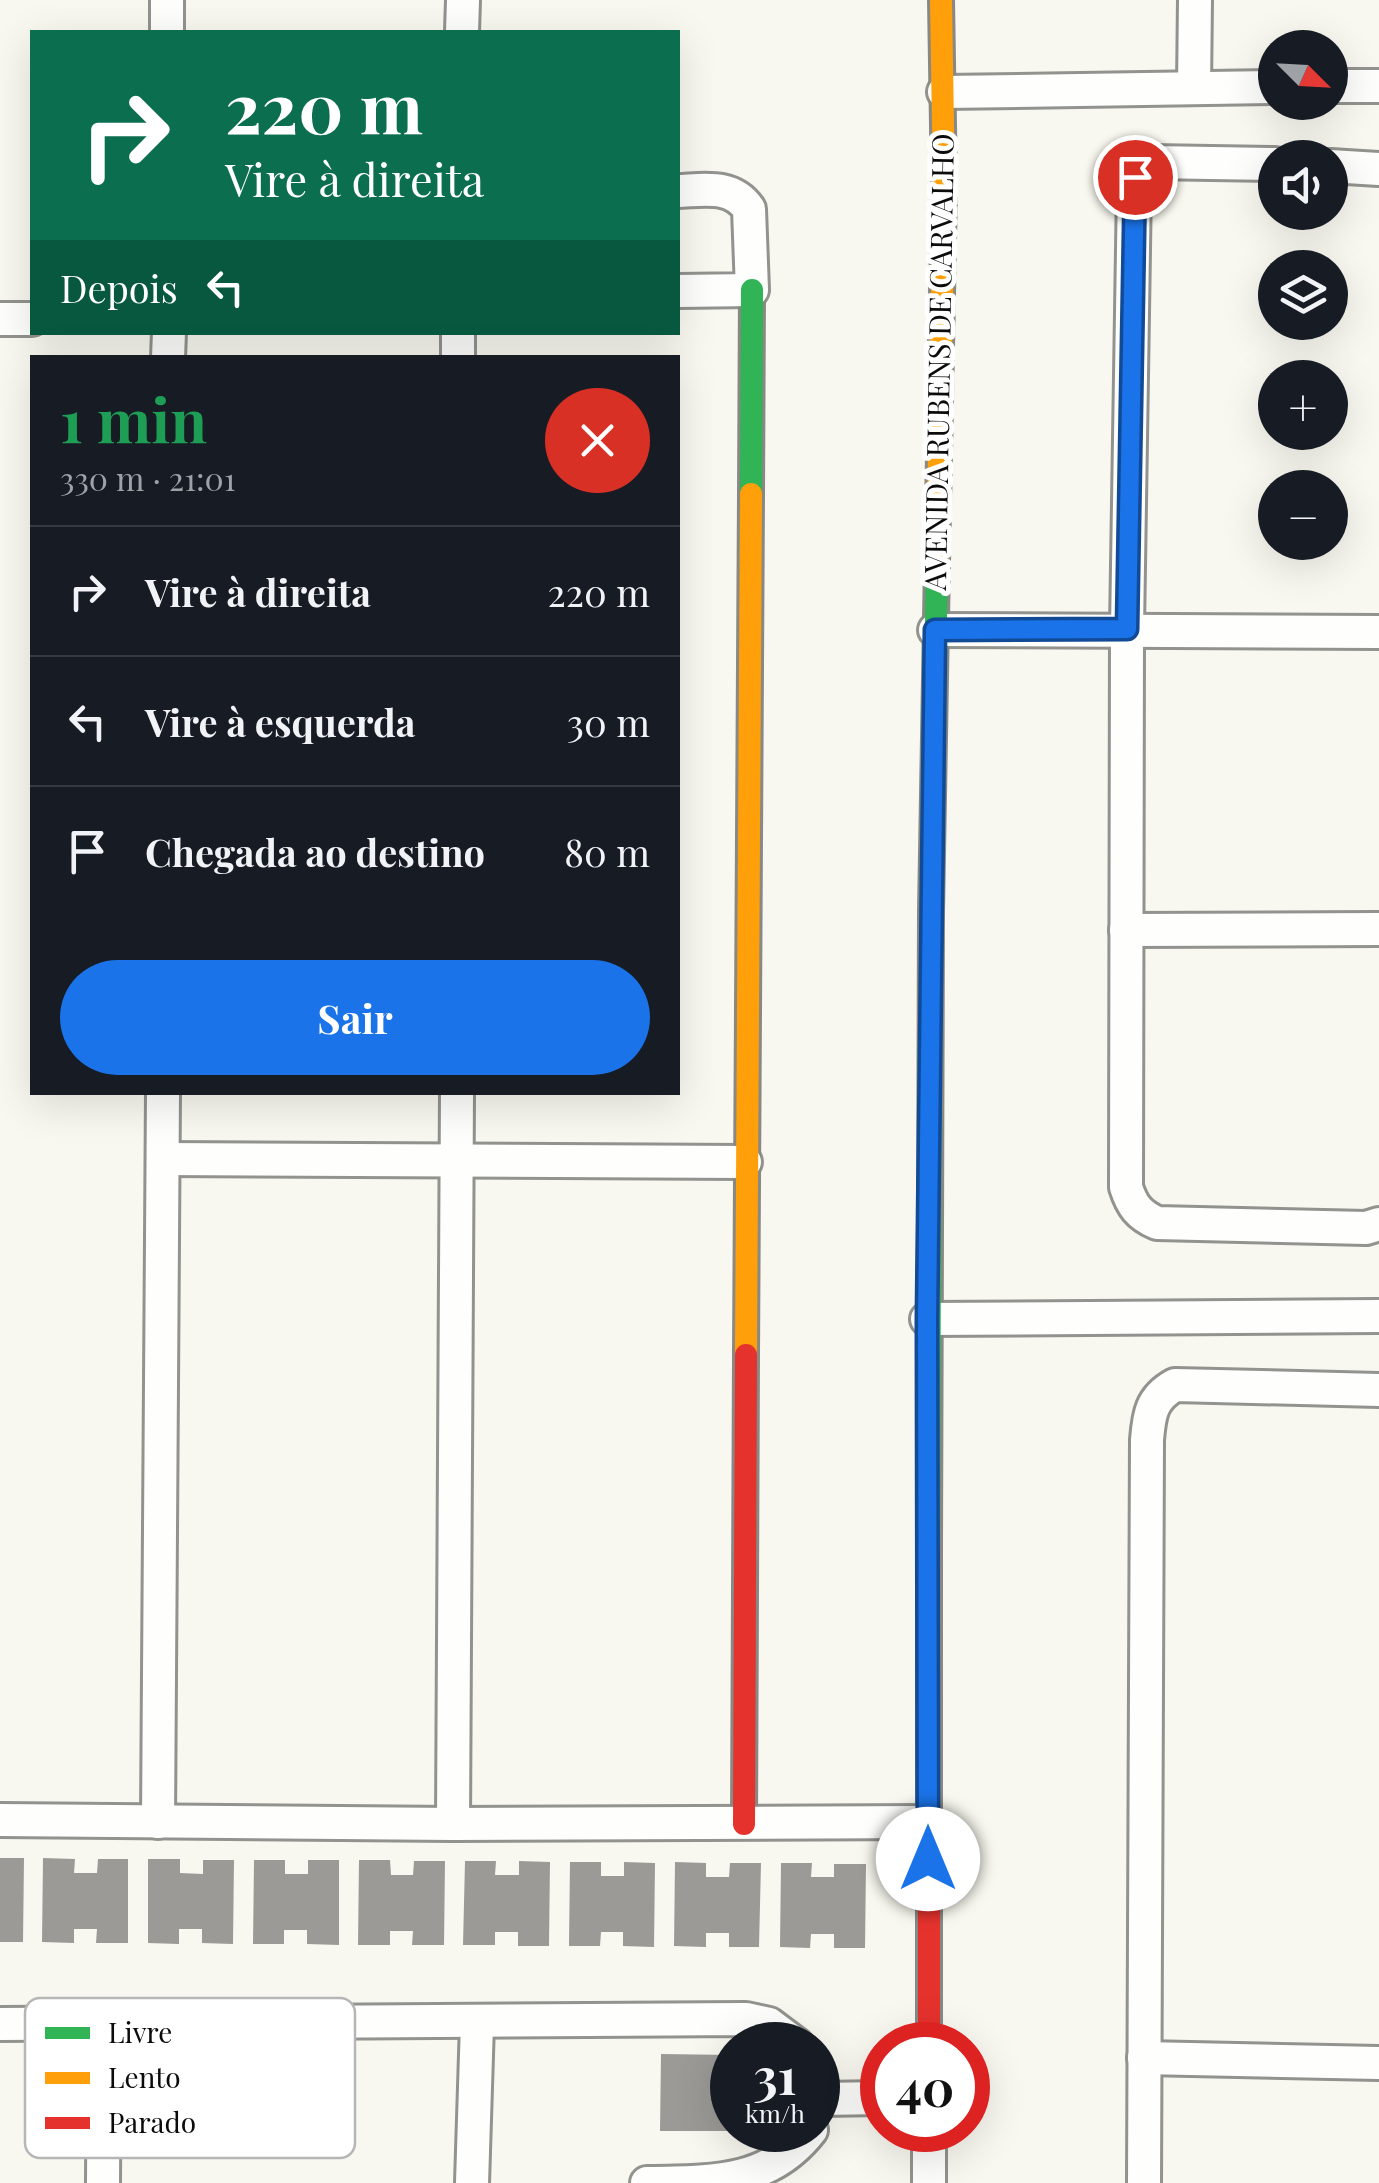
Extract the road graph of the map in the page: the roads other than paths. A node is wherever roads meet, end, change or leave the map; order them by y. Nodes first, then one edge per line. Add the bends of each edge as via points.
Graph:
1 (167, 0) edge
2 (463, 0) edge
3 (941, 0) edge
4 (1195, 0) edge
5 (167, 30) edge
6 (462, 30) edge
7 (1348, 86) edge
8 (1379, 86) edge
9 (1258, 87) edge
10 (1194, 88) junction
11 (944, 92) junction
12 (1258, 164) edge
13 (1348, 167) edge
14 (1379, 169) edge
15 (680, 191) edge
16 (752, 290) junction
17 (680, 291) edge
18 (30, 318) edge
19 (0, 319) edge
20 (1127, 629) junction
21 (935, 630) junction
22 (1379, 632) edge
23 (1379, 929) edge
24 (1126, 930) junction
25 (163, 1095) edge
26 (457, 1095) edge
27 (163, 1159) junction
28 (457, 1160) junction
29 (745, 1162) junction
30 (1379, 1224) edge
31 (1379, 1316) edge
32 (927, 1319) junction
33 (1379, 1390) edge
34 (0, 1820) edge
35 (158, 1822) junction
36 (928, 1822) junction
37 (453, 1824) junction
38 (744, 1824) junction
39 (760, 2022) edge
40 (929, 2022) edge
41 (355, 2023) edge
42 (477, 2023) junction
43 (0, 2024) edge
44 (25, 2024) edge
45 (1144, 2058) junction
46 (1379, 2064) edge
47 (791, 2152) edge
48 (929, 2152) edge
49 (103, 2158) edge
50 (103, 2183) edge
51 (472, 2183) edge
52 (647, 2183) edge
53 (928, 2183) edge
54 (1144, 2183) edge

1 - 5 street
2 - 6 street
3 - 11 street, AVENIDA RUBENS DE CARVALHO
4 - 10 street
7 - 8 street
9 - 10 street
10 - 11 street
11 - 21 street, AVENIDA RUBENS DE CARVALHO
12 - 20 street via 1151,162 1135,177
13 - 14 street
15 - 16 street via 721,190 750,209
16 - 17 street
16 - 29 street
18 - 19 street
20 - 21 street
20 - 22 street
20 - 24 street
21 - 32 street, AVENIDA RUBENS DE CARVALHO
23 - 24 street
24 - 30 street via 1126,1187 1135,1208 1157,1223
25 - 27 street
26 - 28 street
27 - 28 street
27 - 35 street
28 - 29 street
28 - 37 street
29 - 38 street
31 - 32 street
32 - 36 street, AVENIDA RUBENS DE CARVALHO
33 - 45 street via 1175,1385 1153,1402 1147,1440
34 - 35 street
35 - 37 street
36 - 38 street
36 - 40 street, AVENIDA RUBENS DE CARVALHO
37 - 38 street
39 - 42 street
41 - 42 street
42 - 51 street
43 - 44 street
45 - 46 street
45 - 54 street
47 - 52 street via 752,2182
48 - 53 street
49 - 50 street

